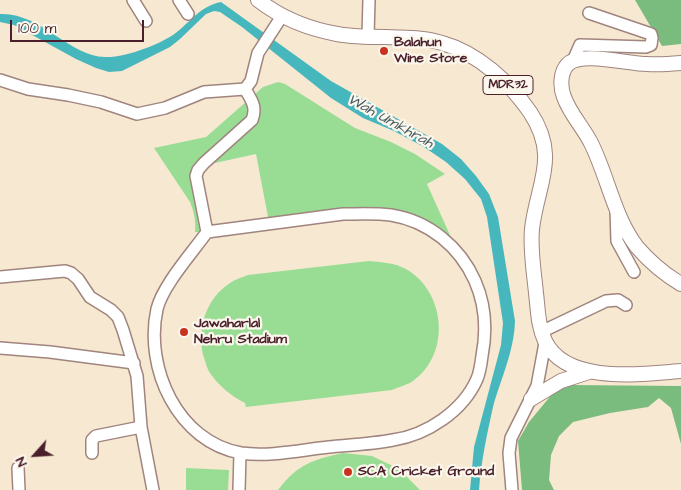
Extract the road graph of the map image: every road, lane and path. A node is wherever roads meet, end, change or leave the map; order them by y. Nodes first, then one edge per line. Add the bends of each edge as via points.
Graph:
1 (133, 0) edge
2 (179, 0) edge
3 (258, 0) edge
4 (369, 0) edge
5 (589, 13) dead end
6 (188, 14) dead end
7 (282, 16) junction
8 (146, 21) dead end
9 (368, 36) junction
10 (573, 61) junction
11 (681, 63) edge
12 (0, 80) edge
13 (245, 89) junction
14 (616, 206) junction
15 (208, 232) junction
16 (634, 272) dead end
17 (0, 277) edge
18 (681, 284) edge
19 (626, 305) dead end
20 (543, 337) junction
21 (0, 348) edge
22 (134, 363) junction
23 (681, 370) edge
24 (590, 372) junction
25 (531, 399) junction
26 (141, 427) junction
27 (240, 452) junction
28 (92, 453) dead end
29 (18, 468) dead end
30 (19, 490) edge
31 (153, 490) edge
32 (240, 490) edge
33 (512, 490) edge

1 - 8 street
2 - 6 street
3 - 7 main road, MDR32
4 - 9 street
5 - 10 street via 651,34 651,45 580,45
7 - 9 main road, MDR32 via 332,33
7 - 13 street via 261,46
9 - 20 main road, MDR32 via 424,39 460,49 495,73 531,114 546,154 543,184 532,229 538,315
10 - 11 main road
10 - 14 main road via 563,71 563,96 590,142
12 - 13 street via 28,89 101,102 137,114 165,108 204,92
13 - 15 street via 255,105 252,120 204,163 196,176
14 - 16 street via 617,241
14 - 18 main road via 637,246 660,270
15 - 27 street via 167,288 157,308 158,367 167,393 181,417 209,441
15 - 27 street via 343,214 390,215 415,221 453,246 476,283 484,307 484,343 478,377 459,406 439,424 395,440 262,454
17 - 22 street via 71,273 90,297 118,317
19 - 20 street via 618,300 606,300
20 - 24 main road via 562,360
20 - 25 street via 540,375
21 - 22 street
22 - 26 street
23 - 24 main road via 623,374
24 - 25 main road via 561,380
25 - 33 street via 511,438
26 - 28 street via 96,436 92,440
26 - 31 street
27 - 32 street
29 - 30 street

